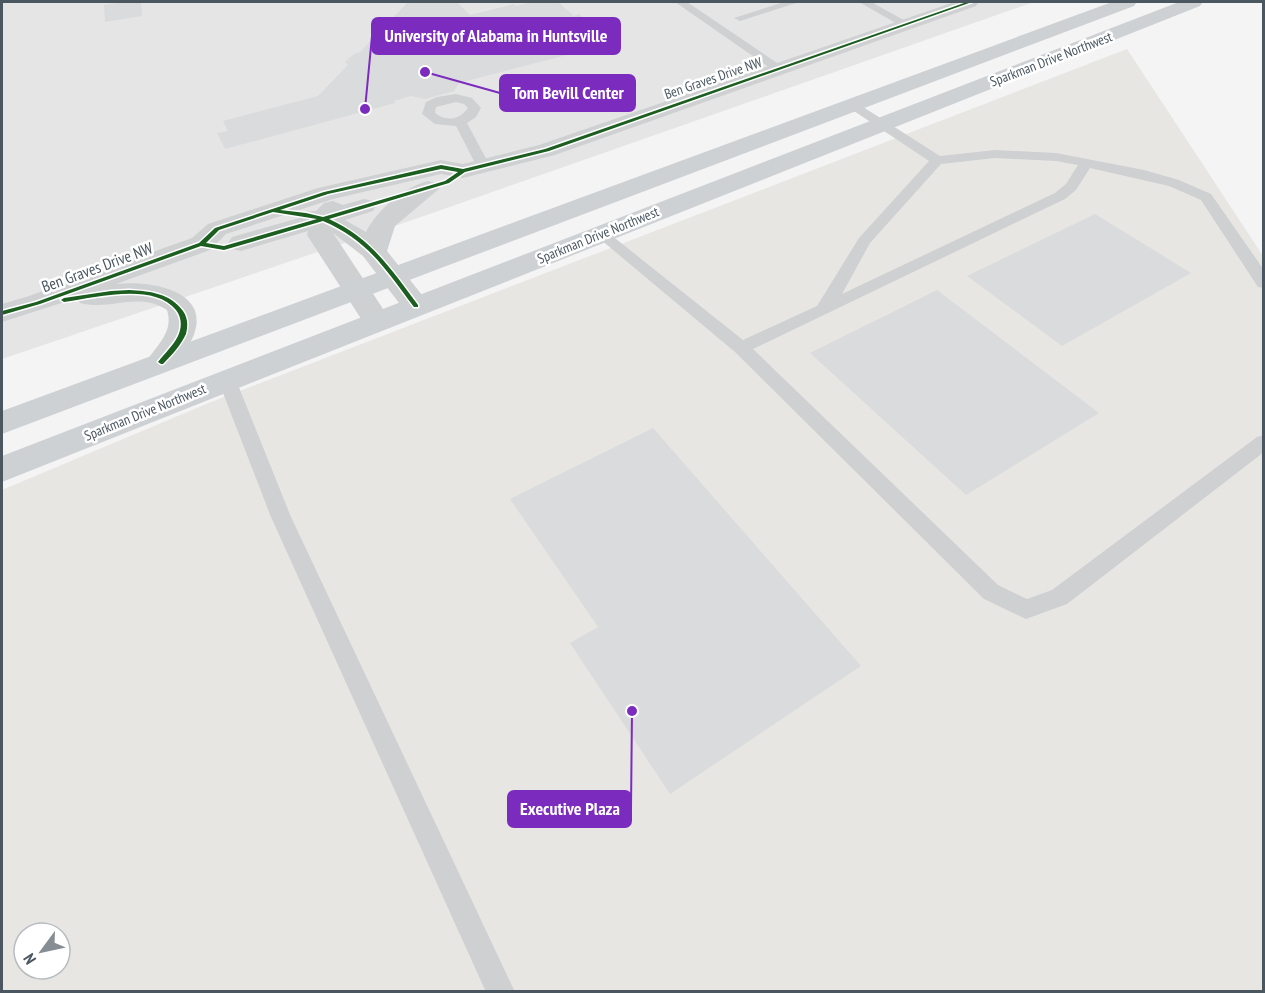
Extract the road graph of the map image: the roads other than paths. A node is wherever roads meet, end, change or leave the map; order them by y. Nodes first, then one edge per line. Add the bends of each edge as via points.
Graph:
1 (680, 2) edge
2 (794, 2) edge
3 (864, 2) edge
4 (970, 2) edge
5 (1128, 2) edge
6 (1194, 2) edge
7 (740, 18) dead end
8 (905, 24) junction
9 (780, 69) junction
10 (852, 105) junction
11 (460, 121) dead end
12 (880, 124) junction
13 (937, 160) junction
14 (1087, 162) junction
15 (473, 168) junction
16 (362, 184) junction
17 (428, 188) junction
18 (270, 210) junction
19 (322, 218) junction
20 (601, 234) junction
21 (201, 244) junction
22 (375, 250) junction
23 (393, 276) junction
24 (1263, 283) edge
25 (356, 290) junction
26 (38, 303) junction
27 (416, 306) junction
28 (823, 310) junction
29 (2, 313) edge
30 (377, 321) junction
31 (741, 348) junction
32 (161, 362) junction
33 (227, 380) junction
34 (2, 423) edge
35 (1263, 442) edge
36 (2, 469) edge
37 (501, 992) edge

1 - 9 lane
2 - 7 lane
3 - 8 lane
4 - 8 street, Ben Graves Drive NW
5 - 10 main road, Sparkman Drive Northwest
6 - 12 main road, Sparkman Drive Northwest
8 - 9 street, Ben Graves Drive NW
9 - 15 street, Ben Graves Drive NW via 547,150
10 - 12 lane
10 - 23 main road, Sparkman Drive Northwest
11 - 15 lane
12 - 13 lane
12 - 20 main road, Sparkman Drive Northwest
13 - 14 lane via 994,154
13 - 28 lane via 864,241
14 - 24 lane via 1151,176 1206,197
14 - 28 lane via 1071,187 1060,196
15 - 16 street, Ben Graves Drive NW via 441,167
15 - 17 street, Ben Graves Drive NW
16 - 18 street, Ben Graves Drive NW
16 - 19 street
17 - 19 street, Ben Graves Drive NW
17 - 22 street via 384,221 376,235
18 - 19 street
18 - 21 street, Ben Graves Drive NW via 217,229
19 - 21 street, Ben Graves Drive NW via 224,248
19 - 22 street via 342,226
19 - 25 street via 320,235
20 - 27 main road, Sparkman Drive Northwest
20 - 31 lane
21 - 26 street, Ben Graves Drive NW
22 - 23 street
23 - 25 main road, Sparkman Drive Northwest
23 - 27 street
25 - 30 street
25 - 32 main road, Sparkman Drive Northwest
26 - 29 street, Ben Graves Drive NW
26 - 32 street via 127,292 167,298 184,318 175,348
27 - 30 main road, Sparkman Drive Northwest
28 - 31 lane
30 - 33 main road, Sparkman Drive Northwest
31 - 35 lane via 991,592 1026,609 1059,597
32 - 34 main road, Sparkman Drive Northwest
33 - 36 main road, Sparkman Drive Northwest
33 - 37 lane via 281,517

